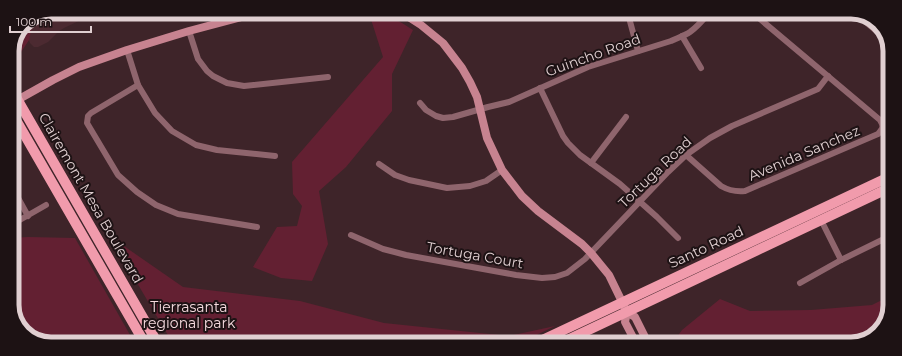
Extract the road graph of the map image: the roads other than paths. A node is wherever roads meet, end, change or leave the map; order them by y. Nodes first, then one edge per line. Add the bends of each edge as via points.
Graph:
1 (231, 19) edge
2 (414, 19) edge
3 (629, 19) edge
4 (704, 19) edge
5 (760, 19) edge
6 (189, 31) junction
7 (682, 36) junction
8 (127, 50) junction
9 (638, 51) junction
10 (701, 68) dead end
11 (828, 76) junction
12 (328, 77) dead end
13 (138, 85) junction
14 (540, 88) junction
15 (19, 99) edge
16 (420, 103) dead end
17 (19, 108) edge
18 (480, 109) junction
19 (626, 117) dead end
20 (19, 125) edge
21 (686, 155) junction
22 (275, 156) dead end
23 (591, 163) junction
24 (379, 164) dead end
25 (502, 170) junction
26 (883, 180) edge
27 (883, 191) edge
28 (19, 200) edge
29 (640, 201) junction
30 (46, 205) dead end
31 (28, 216) junction
32 (19, 220) edge
33 (822, 220) junction
34 (257, 227) dead end
35 (351, 235) dead end
36 (678, 238) dead end
37 (883, 239) edge
38 (591, 252) junction
39 (841, 260) junction
40 (800, 283) dead end
41 (625, 307) junction
42 (141, 337) edge
43 (154, 337) edge
44 (551, 337) edge
45 (572, 337) edge
46 (633, 337) edge
47 (645, 337) edge

1 - 6 street
2 - 18 street via 443,43 462,68
3 - 9 street
4 - 7 street, Guincho Road
5 - 11 street
6 - 8 street
6 - 12 street via 198,59 213,76 227,83 244,86
7 - 9 street, Guincho Road
7 - 10 street
8 - 13 street
8 - 15 street via 80,67
9 - 14 street, Guincho Road via 588,67
11 - 21 street, Tortuga Road via 818,90 732,126
11 - 21 street, Avenida Sanchez via 880,120 883,124 878,134 738,192 721,186
13 - 22 street via 155,113 172,130 196,145 217,150
13 - 34 street via 88,116 87,123 118,175 156,205 178,214
14 - 18 street, Guincho Road via 509,102
14 - 23 street via 563,136
16 - 18 street, Guincho Road via 426,110 443,118
17 - 43 main road, Clairemont Mesa Boulevard
18 - 25 street via 487,138
19 - 23 street
20 - 42 main road, Clairemont Mesa Boulevard
21 - 29 street, Tortuga Road
23 - 29 street
24 - 25 street via 395,175 409,180 447,188 470,186 486,181
25 - 38 street via 522,196 538,211
26 - 41 main road, Santo Road via 734,249
27 - 33 main road, Santo Road
28 - 31 street
29 - 36 street
29 - 38 street, Tortuga Road
30 - 31 street
31 - 32 street
33 - 39 street
33 - 41 main road, Santo Road
35 - 38 street, Tortuga Court via 383,249 406,255 542,278 567,273
37 - 39 street
38 - 41 street via 609,275
39 - 40 street
41 - 44 main road, Santo Road
41 - 45 main road, Santo Road
41 - 46 street via 625,322
41 - 47 street via 635,317

